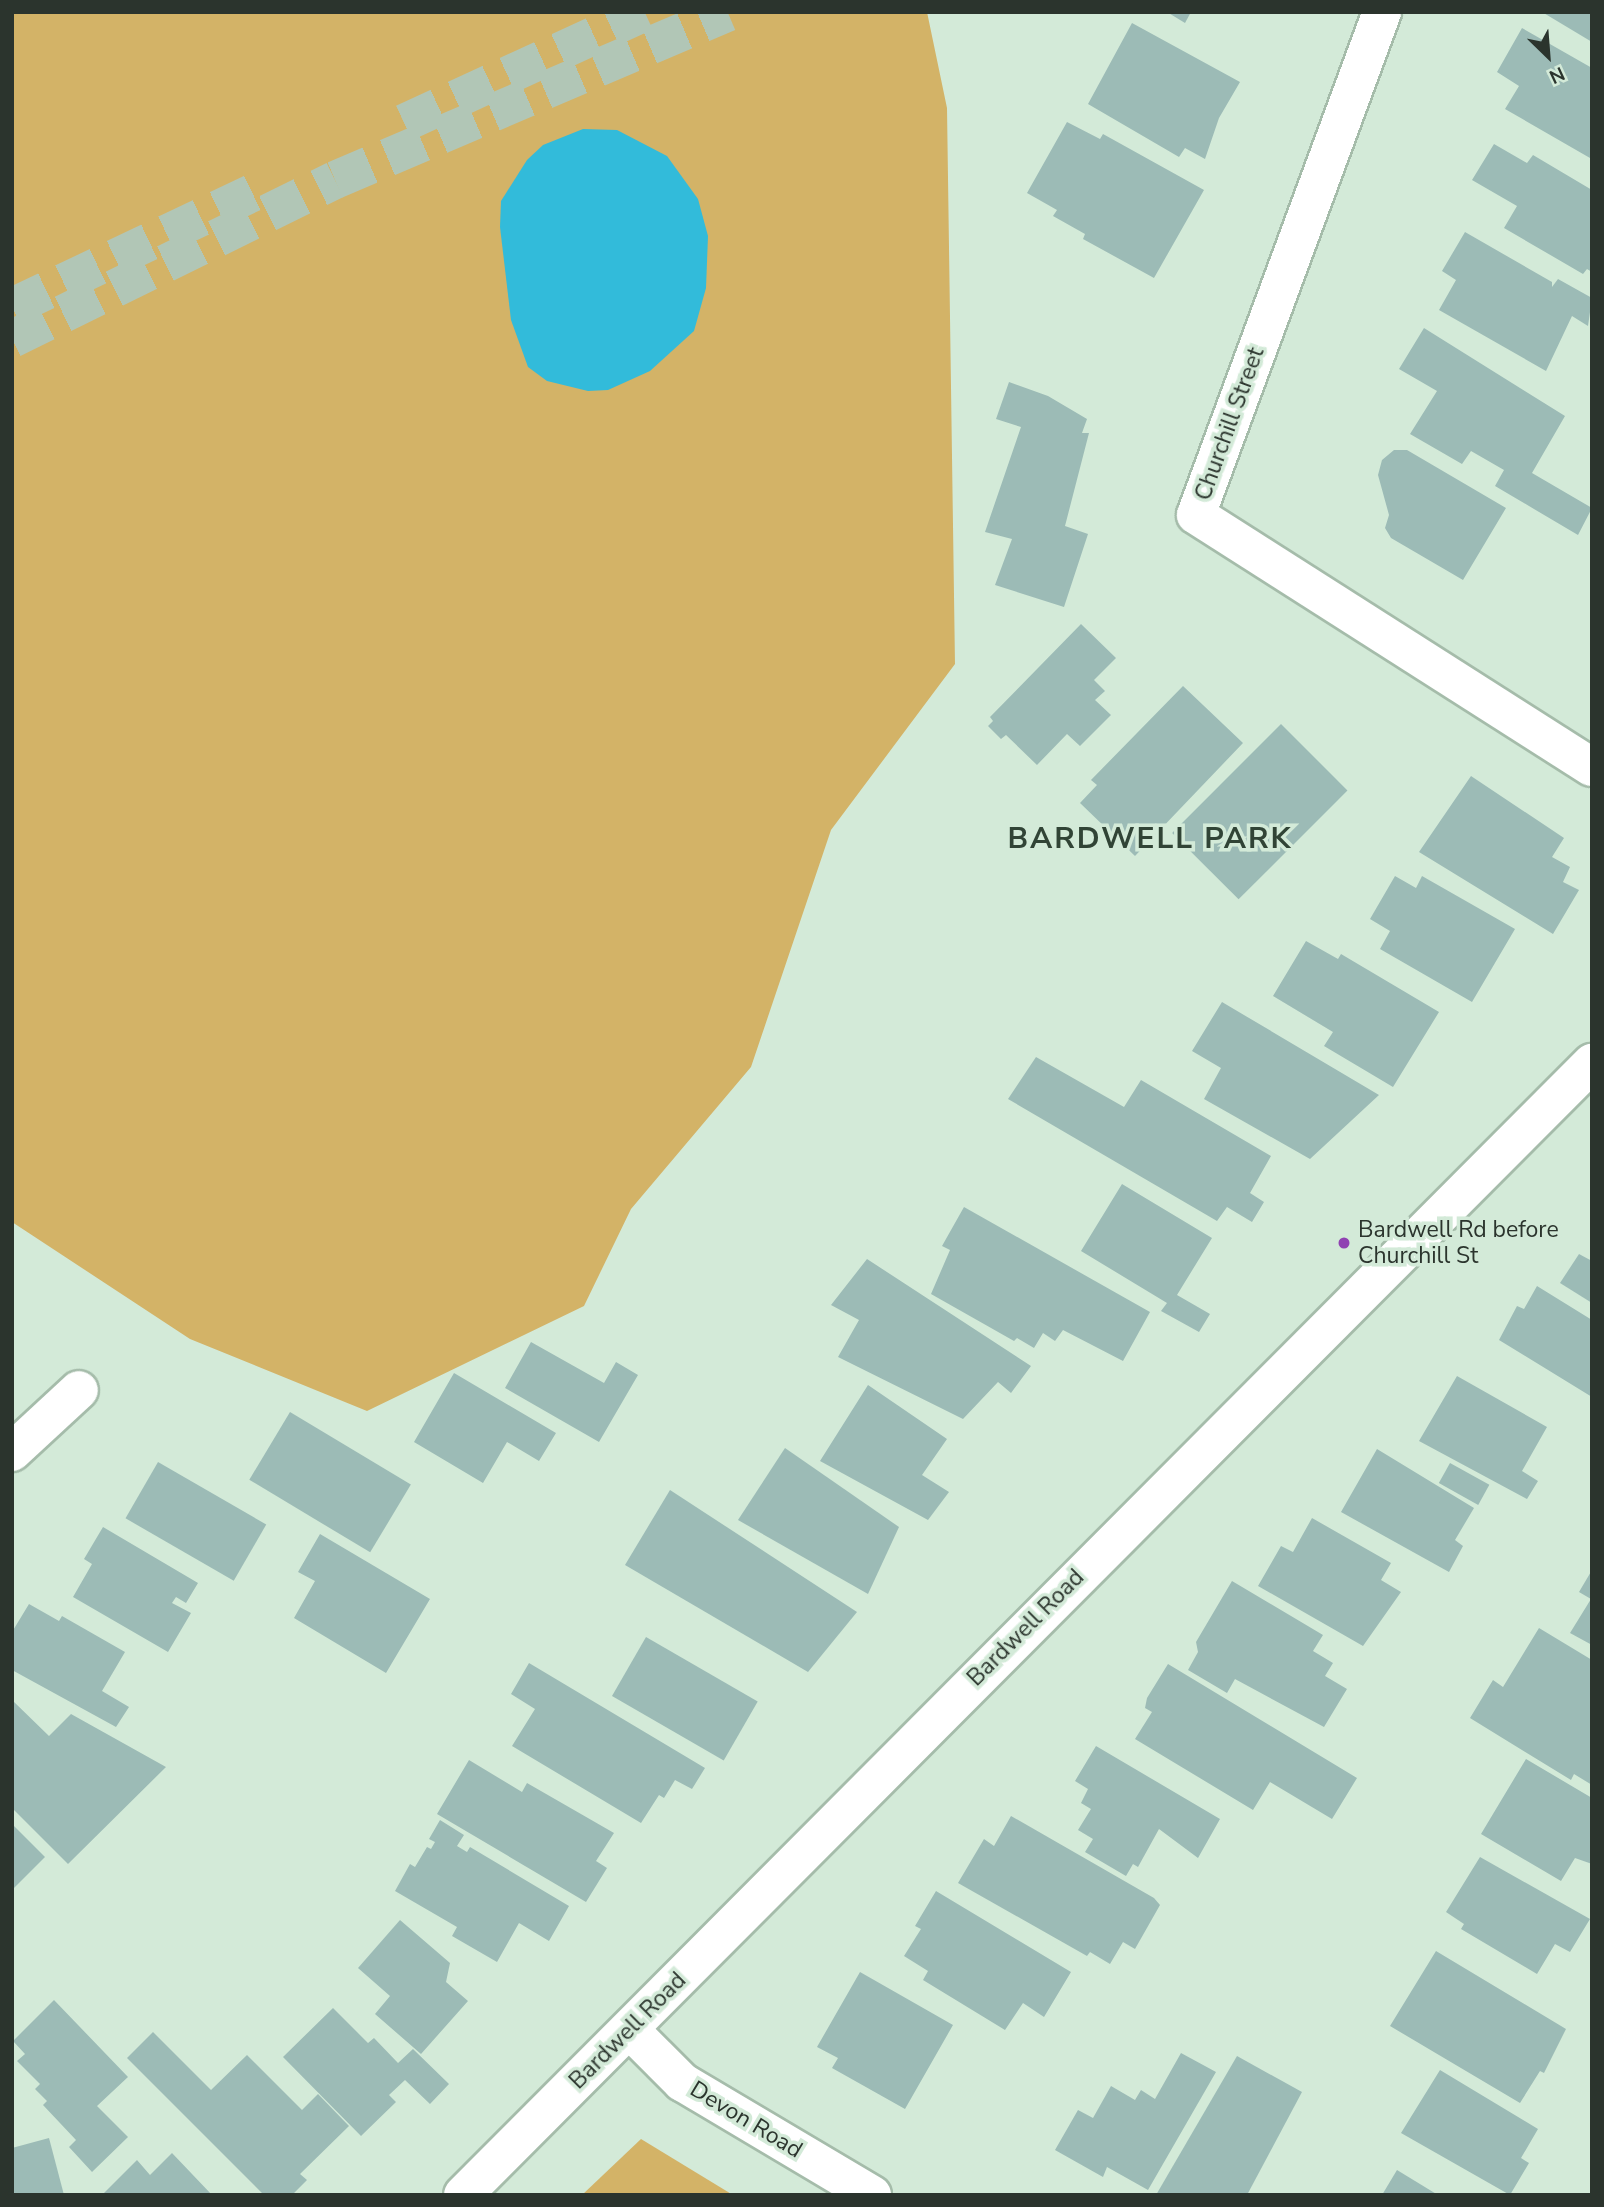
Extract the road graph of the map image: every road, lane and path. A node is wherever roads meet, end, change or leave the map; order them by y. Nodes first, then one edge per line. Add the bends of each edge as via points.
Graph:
1 (1382, 12) edge
2 (1592, 767) edge
3 (1592, 1063) edge
4 (79, 1390) dead end
5 (12, 1452) edge
6 (630, 2030) junction
7 (463, 2195) edge
8 (872, 2195) edge

1 - 2 street, Churchill Street via 1196,515
3 - 6 street, Bardwell Road
4 - 5 street
6 - 7 street, Bardwell Road
6 - 8 street, Devon Road via 682,2082

